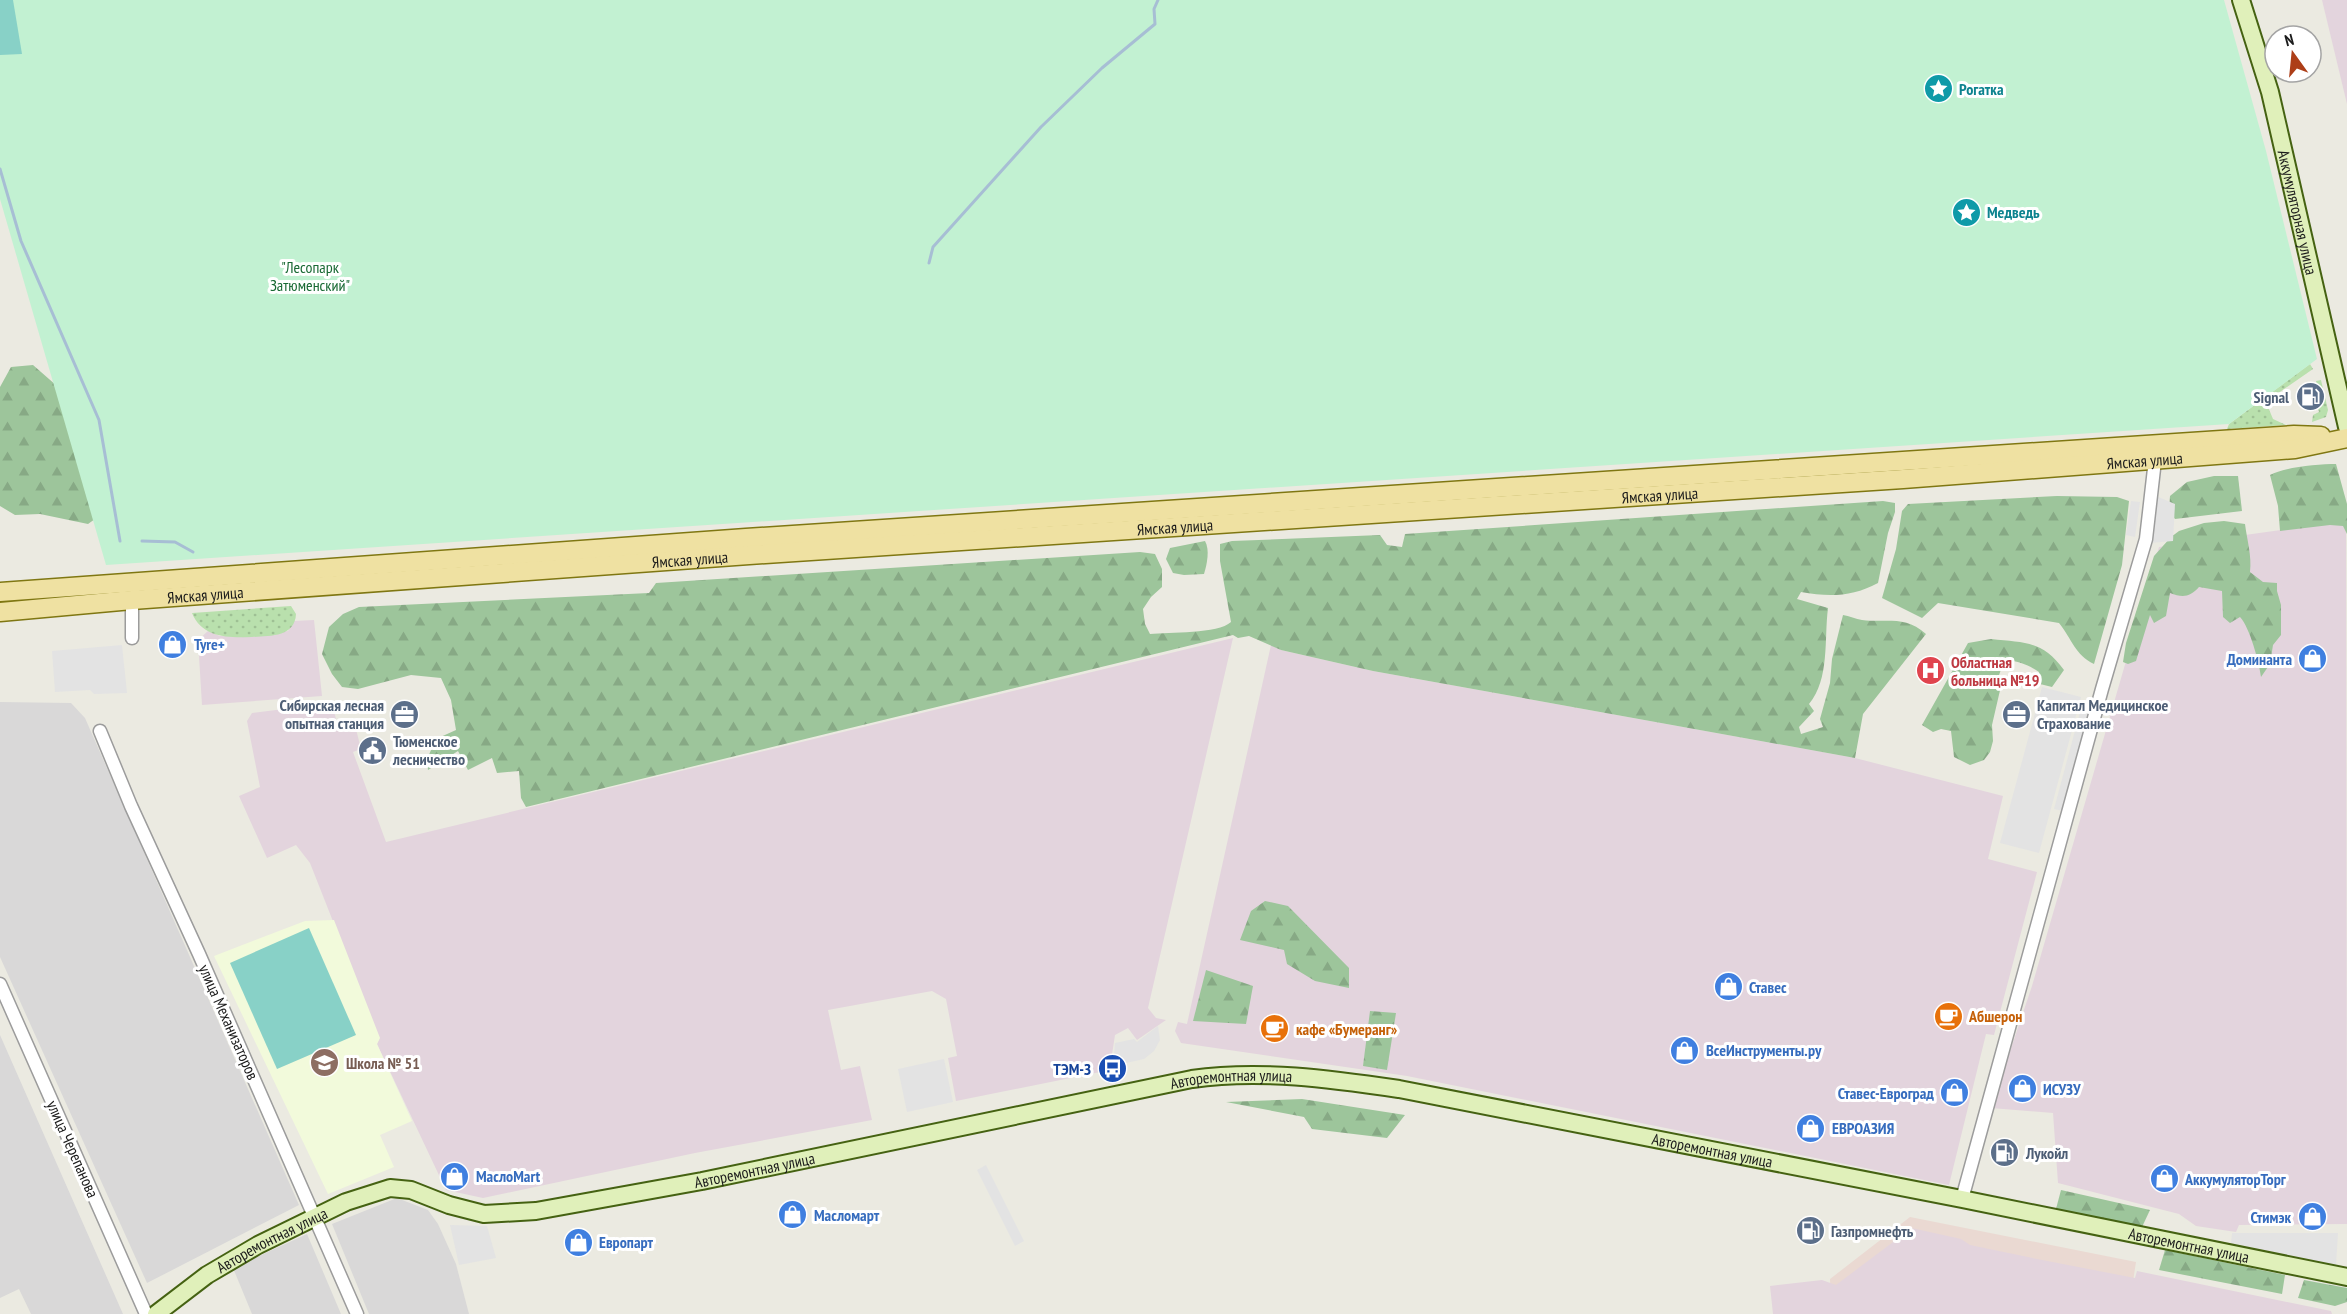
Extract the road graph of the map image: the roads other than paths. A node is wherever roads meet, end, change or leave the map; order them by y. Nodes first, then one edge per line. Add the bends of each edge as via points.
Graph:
1 (2241, 0) edge
2 (2347, 427) edge
3 (2347, 438) edge
4 (2155, 460) junction
5 (1583, 491) junction
6 (0, 592) edge
7 (132, 600) junction
8 (0, 612) edge
9 (132, 638) dead end
10 (100, 731) dead end
11 (0, 984) edge
12 (1962, 1199) junction
13 (314, 1217) junction
14 (2345, 1276) edge
15 (146, 1314) edge
16 (156, 1314) edge
17 (357, 1314) edge

1 - 2 street, Аккумуляторная улица via 2270,92
3 - 4 main road, Ямская улица via 2295,449
3 - 5 main road, Ямская улица via 2294,435
4 - 5 main road, Ямская улица via 1903,479
4 - 12 street via 2146,538
5 - 6 main road, Ямская улица via 758,537
5 - 7 main road, Ямская улица
7 - 8 main road, Ямская улица
7 - 9 street
10 - 13 street, улица Механизаторов
11 - 15 street, улица Черепанова
12 - 13 street, Авторемонтная улица via 1399,1089 1243,1075 1192,1079 579,1205 484,1214 411,1190 390,1188
12 - 14 street, Авторемонтная улица
13 - 16 street, Авторемонтная улица via 235,1257
13 - 17 street, улица Механизаторов

